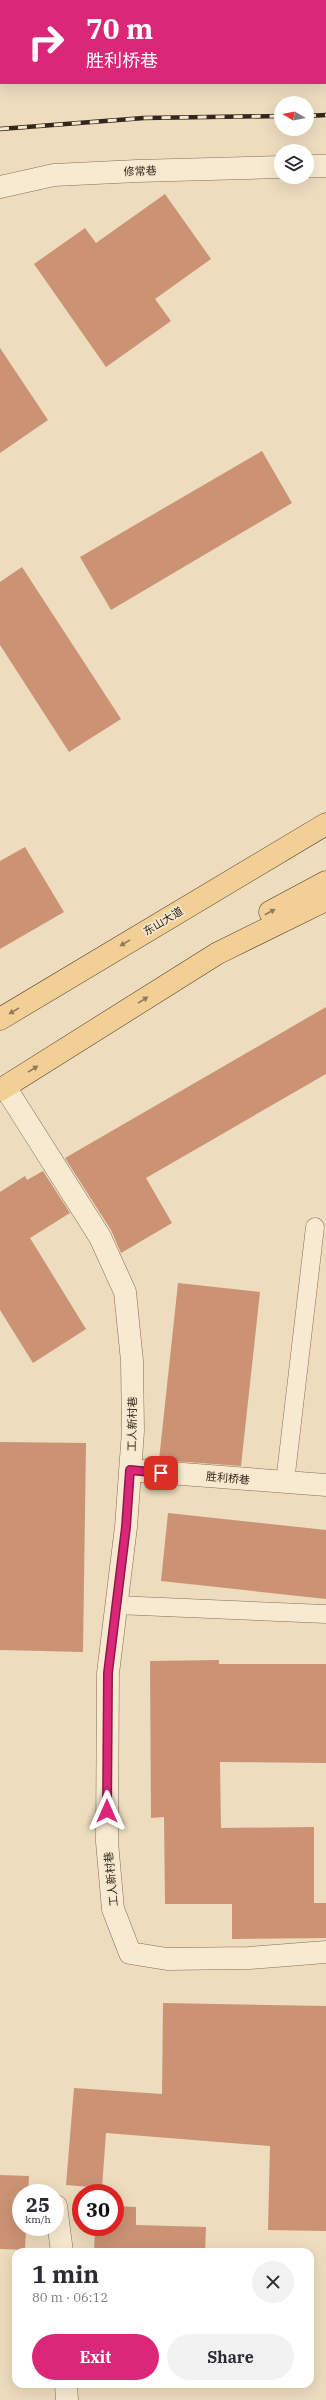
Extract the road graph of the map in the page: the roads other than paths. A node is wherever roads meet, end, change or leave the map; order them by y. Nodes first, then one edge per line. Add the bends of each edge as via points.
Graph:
1 (314, 166) edge
2 (326, 166) edge
3 (274, 167) edge
4 (0, 187) edge
5 (326, 824) edge
6 (326, 836) edge
7 (326, 882) edge
8 (326, 900) edge
9 (194, 902) junction
10 (218, 953) junction
11 (0, 1019) edge
12 (3, 1089) edge
13 (315, 1227) dead end
14 (130, 1470) junction
15 (285, 1482) junction
16 (326, 1485) edge
17 (116, 1605) junction
18 (326, 1614) edge
19 (326, 1952) edge
20 (60, 2236) edge
21 (61, 2248) edge
22 (66, 2388) edge
23 (67, 2400) edge

1 - 2 street
3 - 4 street, 修常巷 via 137,170 54,175
5 - 9 main road, 东山大道
6 - 9 main road
10 -> 7 main road via 240,928
8 - 10 main road
9 -> 11 main road, 东山大道
12 -> 10 main road
12 - 14 street, 工人新村巷 via 100,1237 125,1292 132,1361 133,1431
13 - 15 lane
14 - 15 street, 胜利桥巷
14 - 17 street, 工人新村巷
15 - 16 street, 胜利桥巷
17 - 18 lane
17 - 19 street, 工人新村巷 via 108,1673 107,1842 113,1909 130,1953 167,1959 249,1958
20 - 21 street
22 - 23 street

